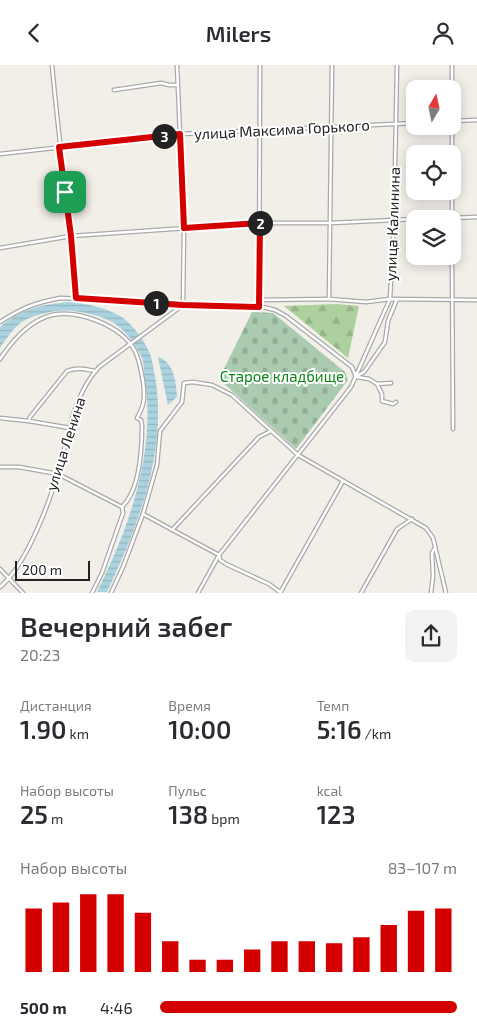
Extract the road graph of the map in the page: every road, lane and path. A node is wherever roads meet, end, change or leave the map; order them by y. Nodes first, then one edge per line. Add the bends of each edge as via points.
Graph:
1 (52, 65) edge
2 (177, 65) edge
3 (260, 65) edge
4 (332, 65) edge
5 (397, 65) edge
6 (452, 65) edge
7 (452, 80) edge
8 (177, 85) junction
9 (114, 90) dead end
10 (477, 120) edge
11 (461, 121) edge
12 (397, 124) junction
13 (406, 124) edge
14 (331, 127) junction
15 (260, 131) junction
16 (180, 134) junction
17 (59, 147) junction
18 (0, 154) edge
19 (477, 217) edge
20 (461, 218) edge
21 (406, 219) edge
22 (394, 220) junction
23 (260, 223) junction
24 (331, 223) junction
25 (184, 228) junction
26 (71, 236) junction
27 (0, 249) edge
28 (452, 265) edge
29 (76, 298) junction
30 (329, 299) junction
31 (390, 299) junction
32 (396, 299) junction
33 (259, 300) junction
34 (452, 300) junction
35 (477, 300) edge
36 (183, 305) junction
37 (259, 307) junction
38 (0, 322) edge
39 (130, 344) junction
40 (0, 359) edge
41 (95, 371) junction
42 (356, 377) junction
43 (391, 383) dead end
44 (378, 384) junction
45 (396, 402) dead end
46 (0, 418) edge
47 (29, 421) junction
48 (70, 428) junction
49 (453, 429) dead end
50 (271, 431) junction
51 (298, 455) junction
52 (0, 467) edge
53 (58, 474) junction
54 (343, 481) junction
55 (122, 507) junction
56 (143, 514) junction
57 (412, 519) junction
58 (172, 530) junction
59 (436, 547) junction
60 (219, 555) junction
61 (0, 569) edge
62 (10, 579) junction
63 (0, 587) edge
64 (280, 592) edge
65 (23, 593) edge
66 (92, 593) edge
67 (111, 593) edge
68 (198, 593) edge
69 (361, 593) edge
70 (431, 593) edge
71 (446, 593) edge

1 - 17 street
2 - 8 street
3 - 15 street
4 - 14 street
5 - 12 street, улица Калинина
6 - 7 street
8 - 9 street via 161,83
8 - 16 street
10 - 11 street
12 - 13 street, улица Максима Горького
12 - 14 street, улица Максима Горького
12 - 22 street, улица Калинина
14 - 15 street, улица Максима Горького
14 - 24 street
15 - 16 street, улица Максима Горького
15 - 23 street
16 - 17 street, улица Максима Горького
16 - 25 street
17 - 18 street, улица Максима Горького
17 - 26 street
19 - 20 street
21 - 22 street
22 - 24 street
22 - 31 street, улица Калинина
23 - 24 street
23 - 25 street
23 - 33 street
24 - 30 street
25 - 26 street
25 - 36 street
26 - 27 street
26 - 29 street
28 - 34 street
29 - 36 street
29 - 38 street via 41,302 20,309
30 - 31 street via 366,302
30 - 33 street
31 - 32 street
31 - 42 street, улица Калинина
32 - 34 street
32 - 42 street via 384,342 364,372
33 - 37 street
34 - 35 street
34 - 49 street
36 - 37 street
36 - 39 street, улица Ленина
37 - 42 street via 286,316 352,367
39 - 40 street via 111,326 85,316 59,314 28,327
39 - 41 street, улица Ленина
39 - 55 street via 141,366 144,405 137,418 142,425 141,456 133,488
41 - 47 street via 74,368 67,371
41 - 48 street, улица Ленина via 77,403
42 - 44 street
42 - 51 street
43 - 44 street
44 - 45 street via 382,401
46 - 47 street
47 - 48 street
48 - 53 street, улица Ленина
50 - 51 street
50 - 56 street via 232,395 212,385 184,383 182,402 160,431 157,465
50 - 58 street via 260,437
51 - 54 street
51 - 60 street
52 - 53 street
53 - 55 street
53 - 62 street, улица Ленина via 35,534
54 - 57 street
54 - 64 street
55 - 66 street via 123,513
56 - 58 street
56 - 67 street
57 - 59 street via 426,528
57 - 69 street via 397,529
58 - 60 street
59 - 70 street via 432,553
59 - 71 street
60 - 64 street via 226,564
60 - 68 street
61 - 62 street
62 - 63 street, улица Ленина
62 - 65 street

